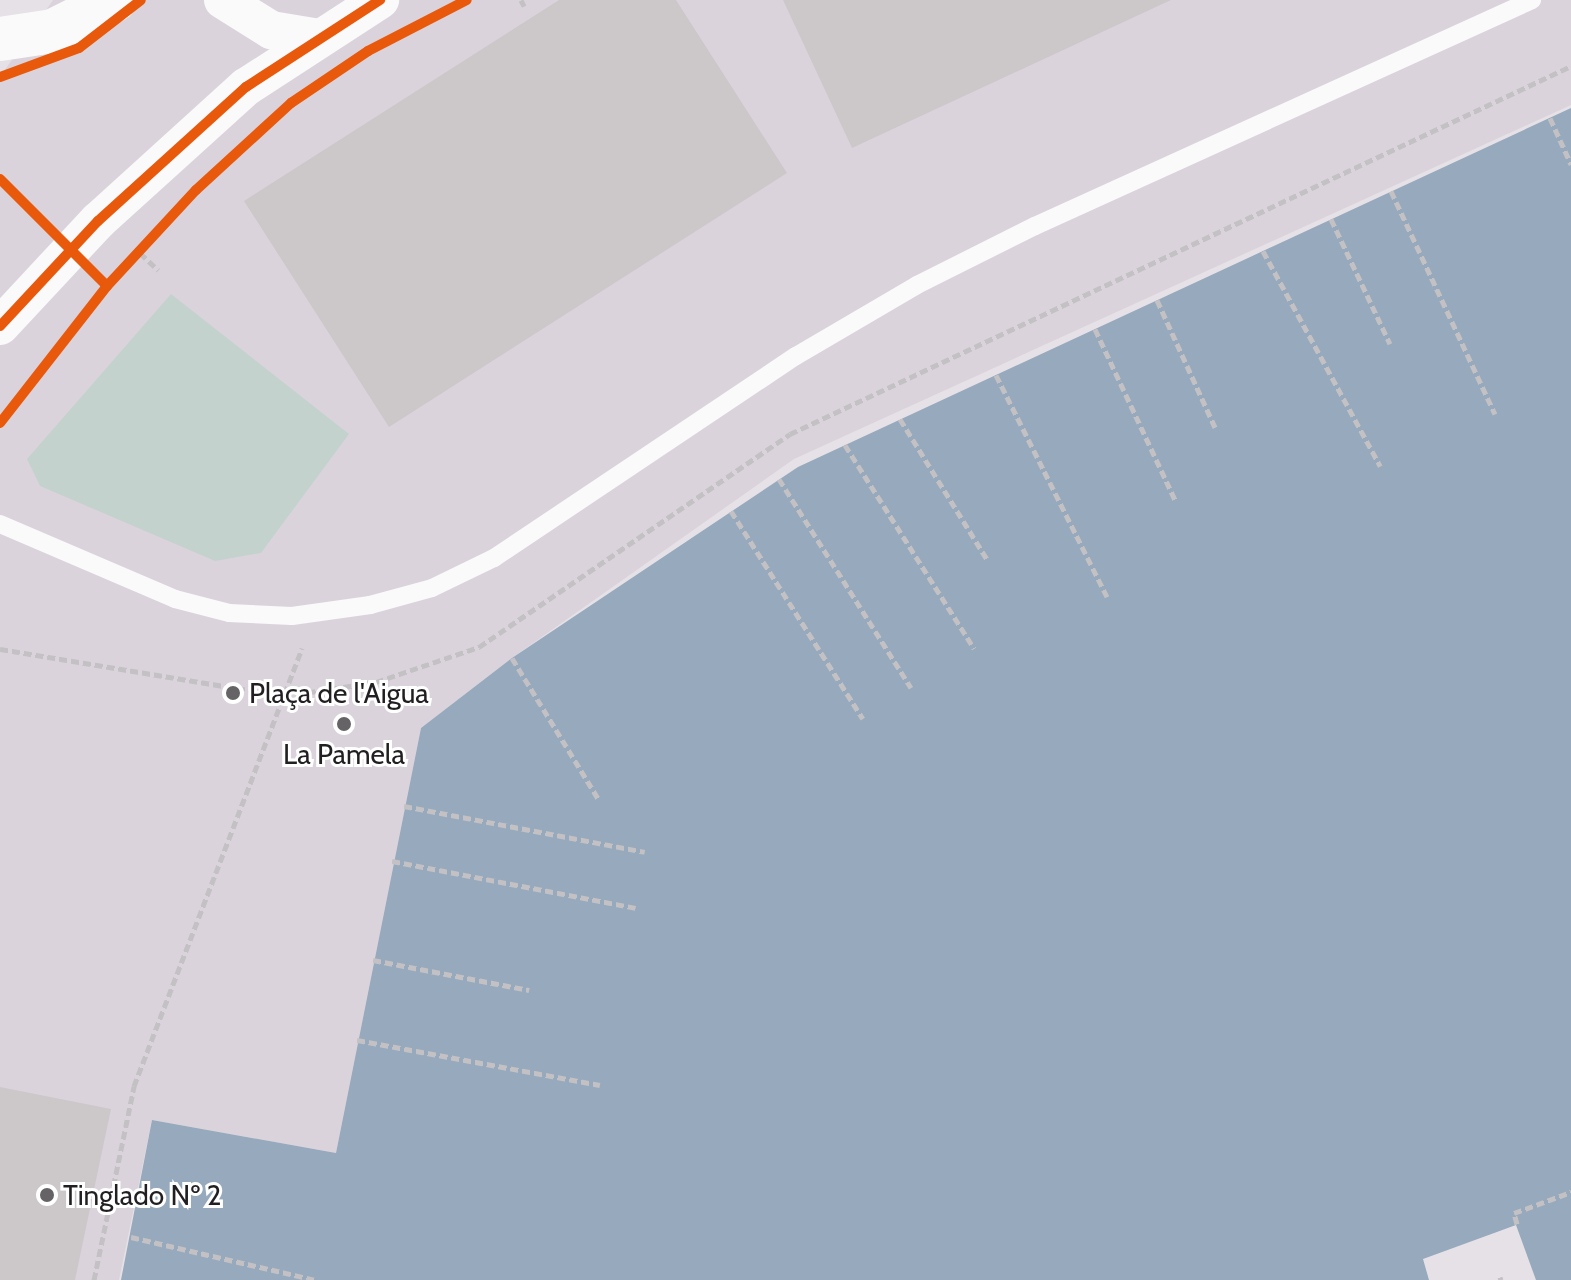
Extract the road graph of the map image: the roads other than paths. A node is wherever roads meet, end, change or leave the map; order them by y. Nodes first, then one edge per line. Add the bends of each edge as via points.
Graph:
1 (115, 0) edge
2 (223, 0) edge
3 (380, 0) edge
4 (1532, 0) edge
5 (319, 38) junction
6 (0, 39) edge
7 (0, 326) edge
8 (0, 524) edge

1 - 6 main road via 53,31
2 - 5 street via 271,30
3 - 5 street
4 - 8 lane via 917,285 796,356 494,558 432,588 315,613 229,613 175,599
5 - 7 street via 246,87 72,247

